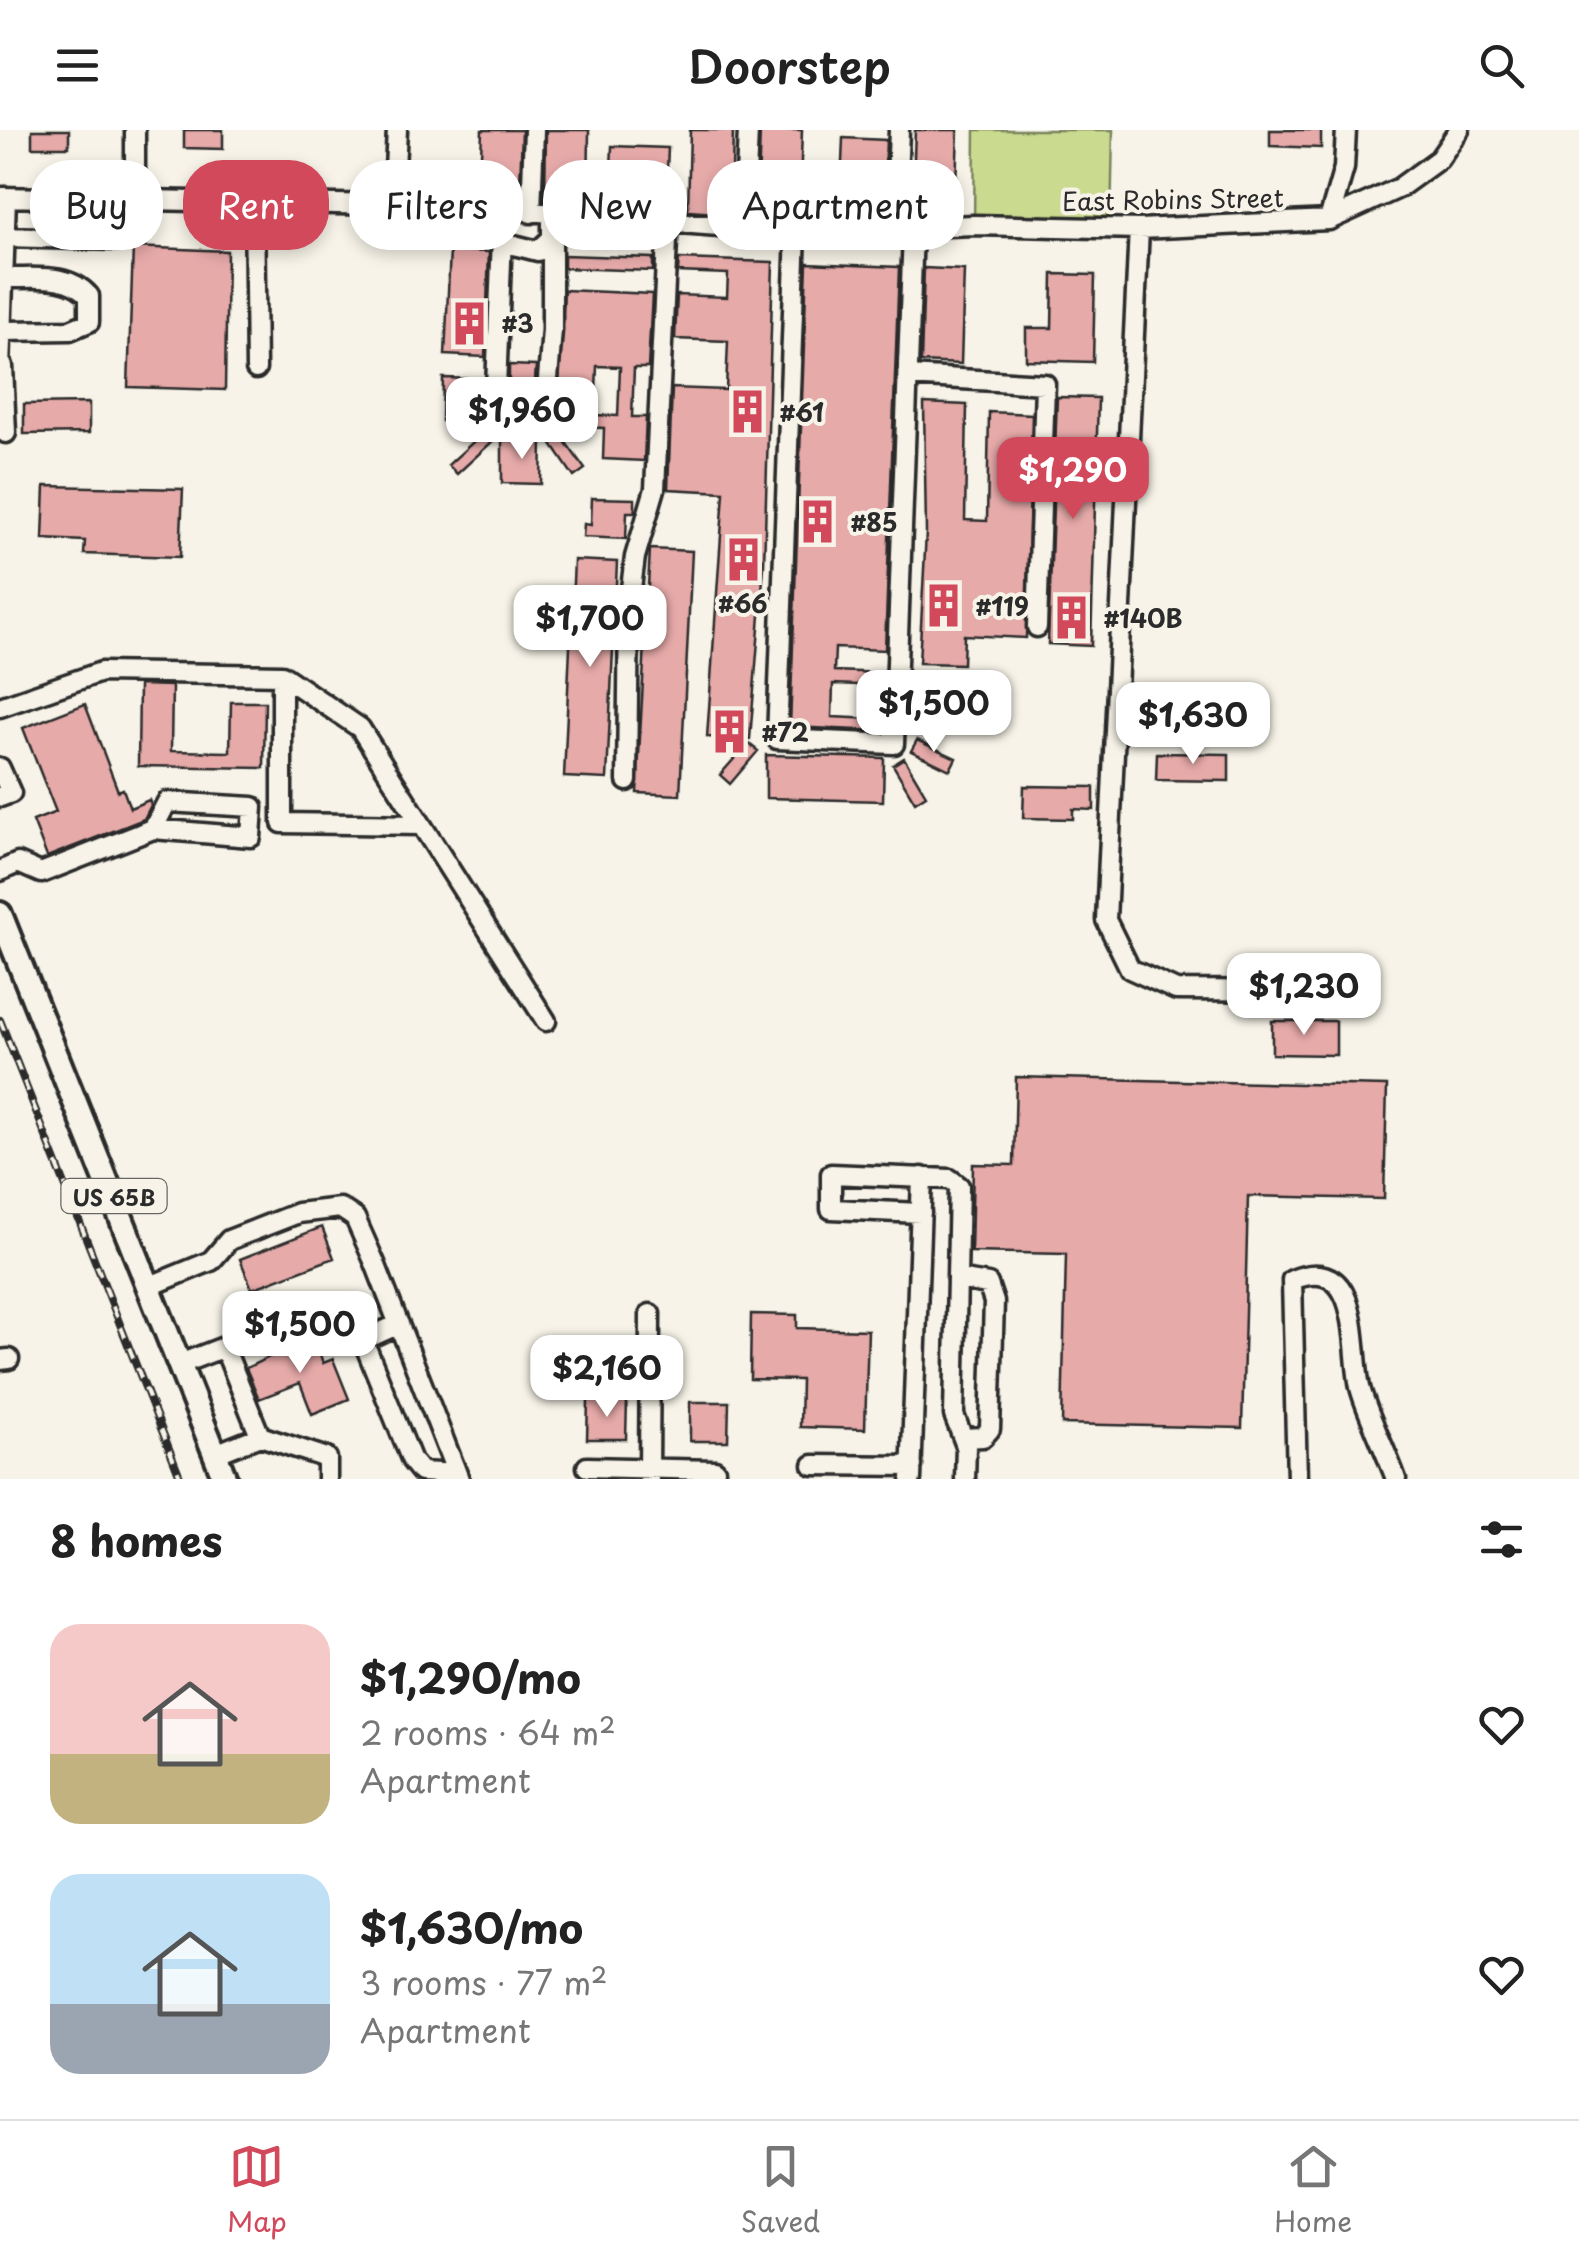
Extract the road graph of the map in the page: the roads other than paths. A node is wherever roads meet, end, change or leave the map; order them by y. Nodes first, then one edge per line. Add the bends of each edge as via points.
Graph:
1 (135, 130) edge
2 (397, 130) edge
3 (534, 130) edge
4 (748, 130) edge
5 (899, 130) edge
6 (1346, 130) edge
7 (1458, 130) edge
8 (135, 160) edge
9 (395, 160) edge
10 (747, 160) edge
11 (900, 160) edge
12 (3, 197) edge
13 (30, 198) edge
14 (523, 212) edge
15 (532, 213) junction
16 (543, 214) edge
17 (1329, 220) junction
18 (964, 226) edge
19 (1139, 229) junction
20 (4, 238) junction
21 (30, 238) edge
22 (255, 250) edge
23 (502, 250) edge
24 (552, 250) edge
25 (667, 250) edge
26 (795, 250) edge
27 (905, 250) edge
28 (4, 278) junction
29 (4, 331) junction
30 (2, 368) edge
31 (256, 369) dead end
32 (908, 376) junction
33 (6, 433) dead end
34 (1038, 627) dead end
35 (282, 675) junction
36 (0, 707) edge
37 (0, 768) edge
38 (627, 782) dead end
39 (0, 797) edge
40 (421, 826) junction
41 (154, 829) junction
42 (0, 871) edge
43 (0, 914) edge
44 (1338, 991) dead end
45 (546, 1022) dead end
46 (922, 1177) junction
47 (922, 1213) junction
48 (957, 1279) junction
49 (150, 1286) junction
50 (650, 1314) dead end
51 (305, 1317) dead end
52 (399, 1324) junction
53 (224, 1347) junction
54 (180, 1364) junction
55 (260, 1436) junction
56 (963, 1438) junction
57 (215, 1454) junction
58 (813, 1465) dead end
59 (587, 1467) dead end
60 (715, 1470) dead end
61 (650, 1472) edge
62 (911, 1472) edge
63 (458, 1476) edge
64 (225, 1479) edge
65 (328, 1479) edge
66 (965, 1479) edge
67 (1298, 1479) edge
68 (1396, 1479) edge

1 - 8 street
2 - 9 street
3 - 15 street
4 - 10 street
5 - 11 street
6 - 17 street via 1344,168
7 - 17 street via 1439,159 1399,188
12 - 13 street, East Robins Street
12 - 20 street
14 - 15 street, East Robins Street
15 - 16 street, East Robins Street
17 - 19 street, East Robins Street
18 - 19 street, East Robins Street
19 - 44 street via 1106,920 1130,969 1176,990
20 - 21 street
20 - 28 street
22 - 31 street
23 - 24 street via 496,388 511,428 532,429 544,416
25 - 38 street via 655,489 635,557 630,604
26 - 32 street via 776,739 894,744
27 - 32 street
28 - 29 street
28 - 29 street via 65,280 90,296 89,322 70,330
29 - 30 street
30 - 33 street
32 - 34 street via 1045,384
35 - 36 street via 101,672
35 - 40 street via 360,728
35 - 40 street via 282,823
37 - 39 street via 10,793
40 - 45 street
41 - 41 street via 251,837 253,807 167,802
41 - 42 street via 41,873 18,863
43 - 49 main road, US 65B
46 - 47 street
46 - 47 street via 832,1174 831,1209
46 - 48 street via 950,1178 959,1186
47 - 62 street
48 - 56 street via 954,1416
48 - 56 street via 988,1284 994,1302 990,1429 983,1437
49 - 52 street via 210,1261 229,1240 298,1212 340,1208 355,1218
49 - 54 main road, US 65B
50 - 61 street
51 - 53 street
52 - 63 street
52 - 63 street via 365,1345 412,1461 421,1472
53 - 54 street
53 - 55 street
54 - 57 main road, US 65B
55 - 57 street
55 - 65 street via 327,1458
56 - 66 street
57 - 64 main road, US 65B
58 - 62 street
59 - 61 street
60 - 61 street
67 - 68 street via 1292,1280 1307,1274 1343,1293 1355,1318 1360,1388

